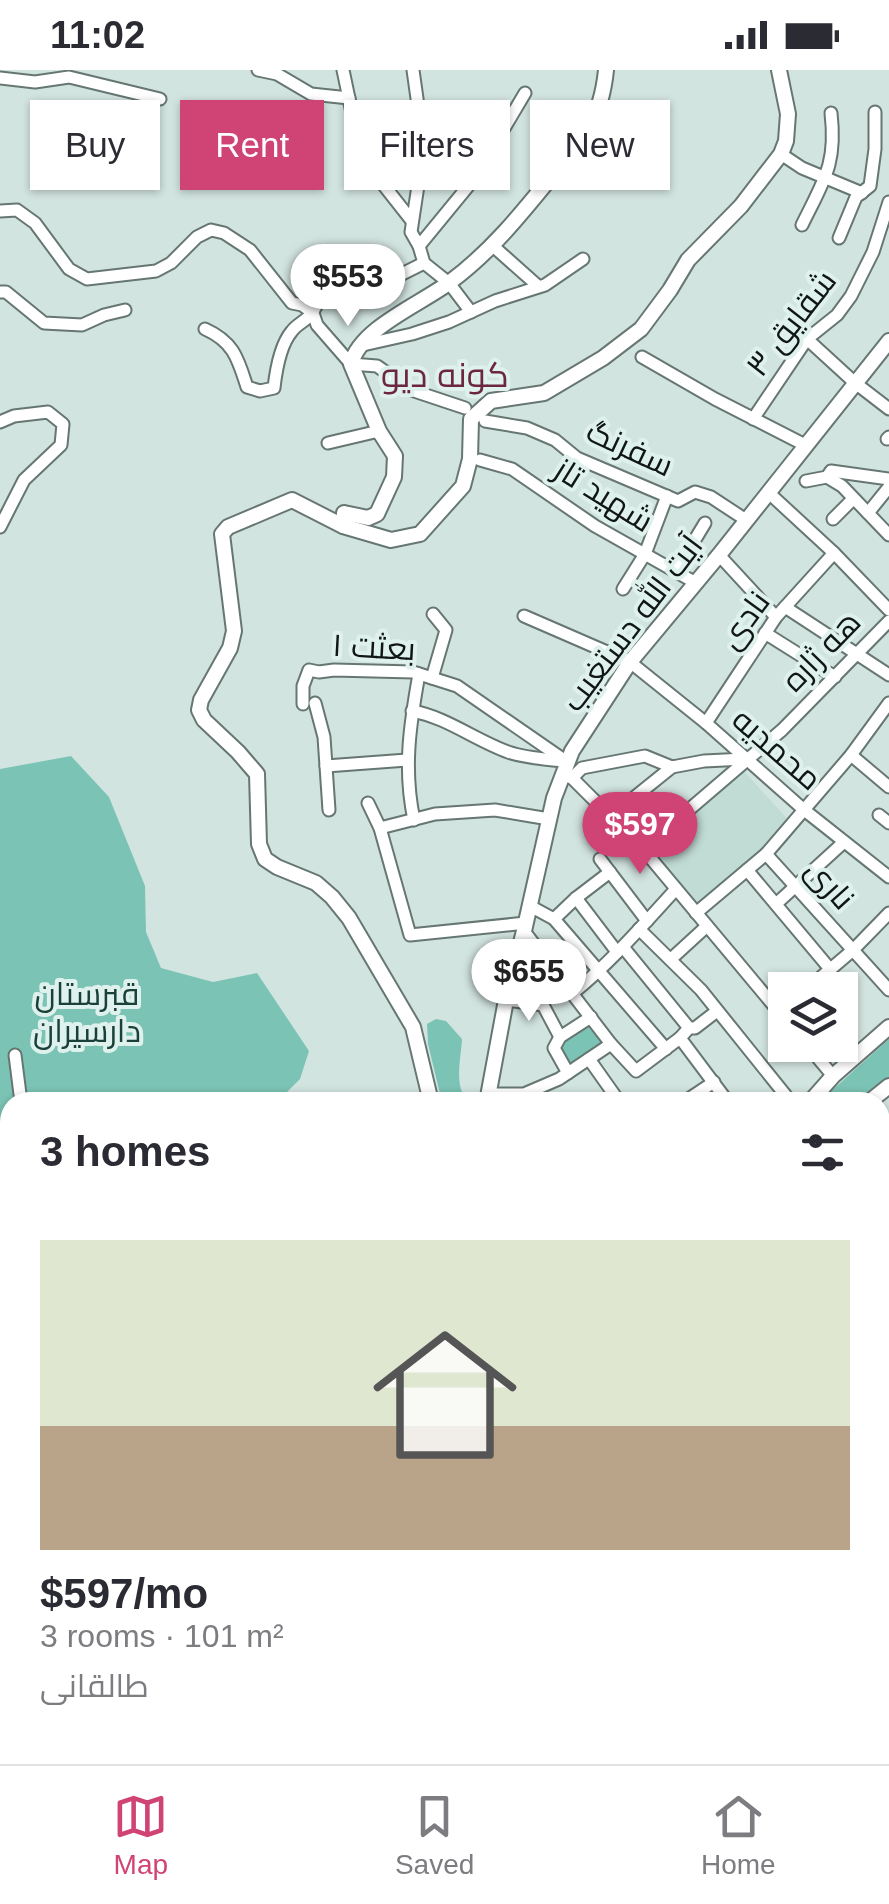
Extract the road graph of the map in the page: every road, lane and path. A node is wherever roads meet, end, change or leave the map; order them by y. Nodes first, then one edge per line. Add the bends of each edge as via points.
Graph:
1 (258, 70) edge
2 (343, 70) edge
3 (413, 70) edge
4 (606, 70) edge
5 (779, 70) edge
6 (0, 78) edge
7 (525, 92) dead end
8 (350, 98) junction
9 (160, 99) dead end
10 (875, 112) dead end
11 (831, 113) dead end
12 (781, 154) junction
13 (826, 177) junction
14 (862, 193) junction
15 (889, 202) edge
16 (0, 212) edge
17 (412, 222) junction
18 (802, 224) dead end
19 (839, 238) dead end
20 (419, 246) junction
21 (494, 246) junction
22 (583, 259) dead end
23 (424, 263) junction
24 (449, 283) junction
25 (538, 286) junction
26 (0, 292) edge
27 (125, 310) dead end
28 (471, 312) junction
29 (313, 313) junction
30 (206, 329) dead end
31 (807, 340) junction
32 (889, 341) edge
33 (362, 345) junction
34 (642, 357) dead end
35 (351, 364) junction
36 (854, 382) junction
37 (465, 408) dead end
38 (889, 409) edge
39 (753, 419) junction
40 (0, 422) edge
41 (485, 422) dead end
42 (379, 430) junction
43 (328, 443) dead end
44 (806, 444) junction
45 (480, 460) dead end
46 (827, 477) junction
47 (889, 479) edge
48 (806, 481) dead end
49 (889, 488) edge
50 (768, 493) junction
51 (667, 496) junction
52 (853, 498) junction
53 (868, 513) junction
54 (833, 518) dead end
55 (344, 520) junction
56 (746, 520) junction
57 (705, 522) dead end
58 (0, 527) edge
59 (889, 534) edge
60 (834, 553) junction
61 (645, 554) junction
62 (719, 555) junction
63 (676, 570) junction
64 (696, 584) junction
65 (624, 588) dead end
66 (889, 610) edge
67 (781, 612) junction
68 (433, 614) dead end
69 (524, 616) dead end
70 (889, 621) edge
71 (765, 633) junction
72 (858, 654) junction
73 (630, 662) junction
74 (889, 675) edge
75 (425, 676) junction
76 (834, 677) junction
77 (889, 703) edge
78 (412, 711) junction
79 (706, 723) junction
80 (851, 755) junction
81 (747, 758) junction
82 (407, 760) junction
83 (326, 766) junction
84 (672, 767) junction
85 (567, 772) junction
86 (889, 786) edge
87 (368, 803) dead end
88 (329, 810) dead end
89 (803, 810) junction
90 (610, 817) junction
91 (549, 819) junction
92 (414, 820) junction
93 (380, 828) junction
94 (844, 842) junction
95 (642, 849) junction
96 (766, 854) junction
97 (600, 860) dead end
98 (747, 870) junction
99 (610, 872) junction
100 (889, 877) edge
101 (797, 886) junction
102 (676, 889) junction
103 (576, 898) junction
104 (776, 904) junction
105 (530, 906) junction
106 (696, 913) junction
107 (554, 919) junction
108 (887, 920) edge
109 (643, 925) junction
110 (707, 926) junction
111 (525, 927) junction
112 (620, 950) junction
113 (853, 950) junction
114 (671, 959) junction
115 (830, 969) junction
116 (599, 972) junction
117 (827, 972) edge
118 (889, 990) edge
119 (573, 993) junction
120 (768, 997) edge
121 (506, 1000) junction
122 (717, 1011) junction
123 (591, 1017) junction
124 (889, 1027) edge
125 (690, 1028) junction
126 (560, 1038) junction
127 (680, 1038) junction
128 (611, 1044) junction
129 (666, 1049) junction
130 (15, 1055) dead end
131 (589, 1059) junction
132 (821, 1062) edge
133 (568, 1072) junction
134 (833, 1076) junction
135 (714, 1082) junction
136 (20, 1092) edge
137 (429, 1092) edge
138 (489, 1092) edge
139 (528, 1092) edge
140 (612, 1092) edge
141 (699, 1092) edge
142 (721, 1092) edge
143 (783, 1092) edge
144 (819, 1092) edge

1 - 8 street via 311,94
2 - 8 street
3 - 17 street via 421,127
4 - 21 street via 587,132
5 - 12 street via 788,114
6 - 9 street via 69,77
7 - 20 street via 474,179
8 - 17 street via 372,168
10 - 14 street via 870,186
11 - 13 street via 834,140
12 - 13 street
12 - 55 street via 626,342 544,392 491,401 471,419 464,486 420,534 391,540
13 - 14 street
13 - 18 street
14 - 19 street
15 - 31 street, شقایق ۳ via 851,296
16 - 29 street via 17,210 35,223 69,270 87,279 156,271 196,237 224,232 250,250 292,303
17 - 20 street
20 - 23 street
21 - 24 street
21 - 25 street
22 - 25 street
23 - 24 street
23 - 29 street via 352,299 326,294
24 - 28 street
24 - 33 street
25 - 28 street
26 - 27 street via 44,322 82,325
28 - 33 street
29 - 30 street via 290,332 274,388 260,391 248,387 221,336
29 - 35 street
31 - 36 street
31 - 39 street, شقایق ۳
32 - 36 street, آیت الله دستغیب
33 - 35 street
34 - 39 street
35 - 37 street via 377,366 411,390
35 - 42 street
36 - 38 street
36 - 44 street, آیت الله دستغیب
39 - 44 street
40 - 58 street via 48,412 63,424 62,444 24,480
41 - 51 street, سفرنگ via 528,428 577,458
42 - 43 street
42 - 55 street via 395,456 394,477 377,514
44 - 50 street, آیت الله دستغیب
45 - 61 street, شهید تاز via 512,469
46 - 47 street via 831,472
46 - 48 street
46 - 52 street
49 - 53 street
50 - 56 street, آیت الله دستغیب
50 - 60 street
51 - 56 street, سفرنگ via 678,501 695,492
51 - 61 street
52 - 53 street
52 - 54 street
53 - 59 street
55 - 137 street via 292,500 222,534 234,631 200,710 257,774 265,859 316,883 349,918 413,1028
56 - 62 street, آیت الله دستغیب
57 - 63 street
60 - 66 street
60 - 67 street, نادی
61 - 63 street, شهید تاز
61 - 65 street
62 - 64 street, آیت الله دستغیب
62 - 67 street
63 - 64 street, شهید تاز
64 - 73 street, آیت الله دستغیب
67 - 71 street, نادی
67 - 72 street
68 - 75 street via 446,630
69 - 73 street, محمدیه
70 - 72 street, هه ژاره
71 - 76 street
71 - 79 street, نادی
72 - 74 street
72 - 76 street, هه ژاره
73 - 79 street, محمدیه
73 - 85 street, آیت الله دستغیب
75 - 78 street
75 - 83 street, بعثت ۱ via 309,670 303,686 324,737
75 - 85 street, بعثت ۱ via 457,686
76 - 81 street, هه ژاره
77 - 80 street
78 - 82 street
78 - 85 street
79 - 81 street, محمدیه
80 - 86 street
80 - 89 street
81 - 84 street
81 - 89 street, محمدیه
81 - 95 street, هه ژاره
82 - 83 street
82 - 92 street
83 - 88 street
84 - 85 street via 645,756
84 - 90 street
85 - 90 street, بعثت ۱
85 - 91 street, آیت الله دستغیب
87 - 93 street
89 - 94 street, محمدیه
89 - 96 street
90 - 95 street, بعثت ۱
91 - 92 street via 495,810
91 - 105 street, آیت الله دستغیب
92 - 93 street
93 - 111 street via 410,936
94 - 100 street, محمدیه
94 - 101 street
95 - 102 street, بعثت ۱
96 - 98 street
96 - 101 street, ناری
97 - 99 street
98 - 104 street
98 - 106 street
99 - 103 street
99 - 109 street
101 - 104 street
101 - 113 street, ناری
102 - 106 street, بعثت ۱
102 - 109 street
103 - 107 street
103 - 112 street
104 - 115 street
105 - 107 street
105 - 111 street, آیت الله دستغیب
106 - 110 street, بعثت ۱
107 - 116 street
108 - 113 street
109 - 112 street
109 - 114 street
110 - 114 street
110 - 120 street, بعثت ۱
111 - 119 street
111 - 121 street, آیت الله دستغیب
112 - 116 street
112 - 125 street
113 - 115 street
113 - 118 street, ناری
114 - 122 street
115 - 117 street
116 - 119 street
116 - 129 street
119 - 123 street
121 - 126 street via 543,1005
121 - 138 street, آیت الله دستغیب
122 - 125 street
122 - 143 street
123 - 126 street
123 - 128 street
124 - 134 street
125 - 127 street
126 - 133 street via 554,1048
127 - 129 street
127 - 135 street
128 - 129 street via 636,1071
128 - 131 street
130 - 136 street
131 - 133 street
131 - 140 street
132 - 134 street
133 - 139 street
134 - 144 street
135 - 141 street
135 - 142 street

